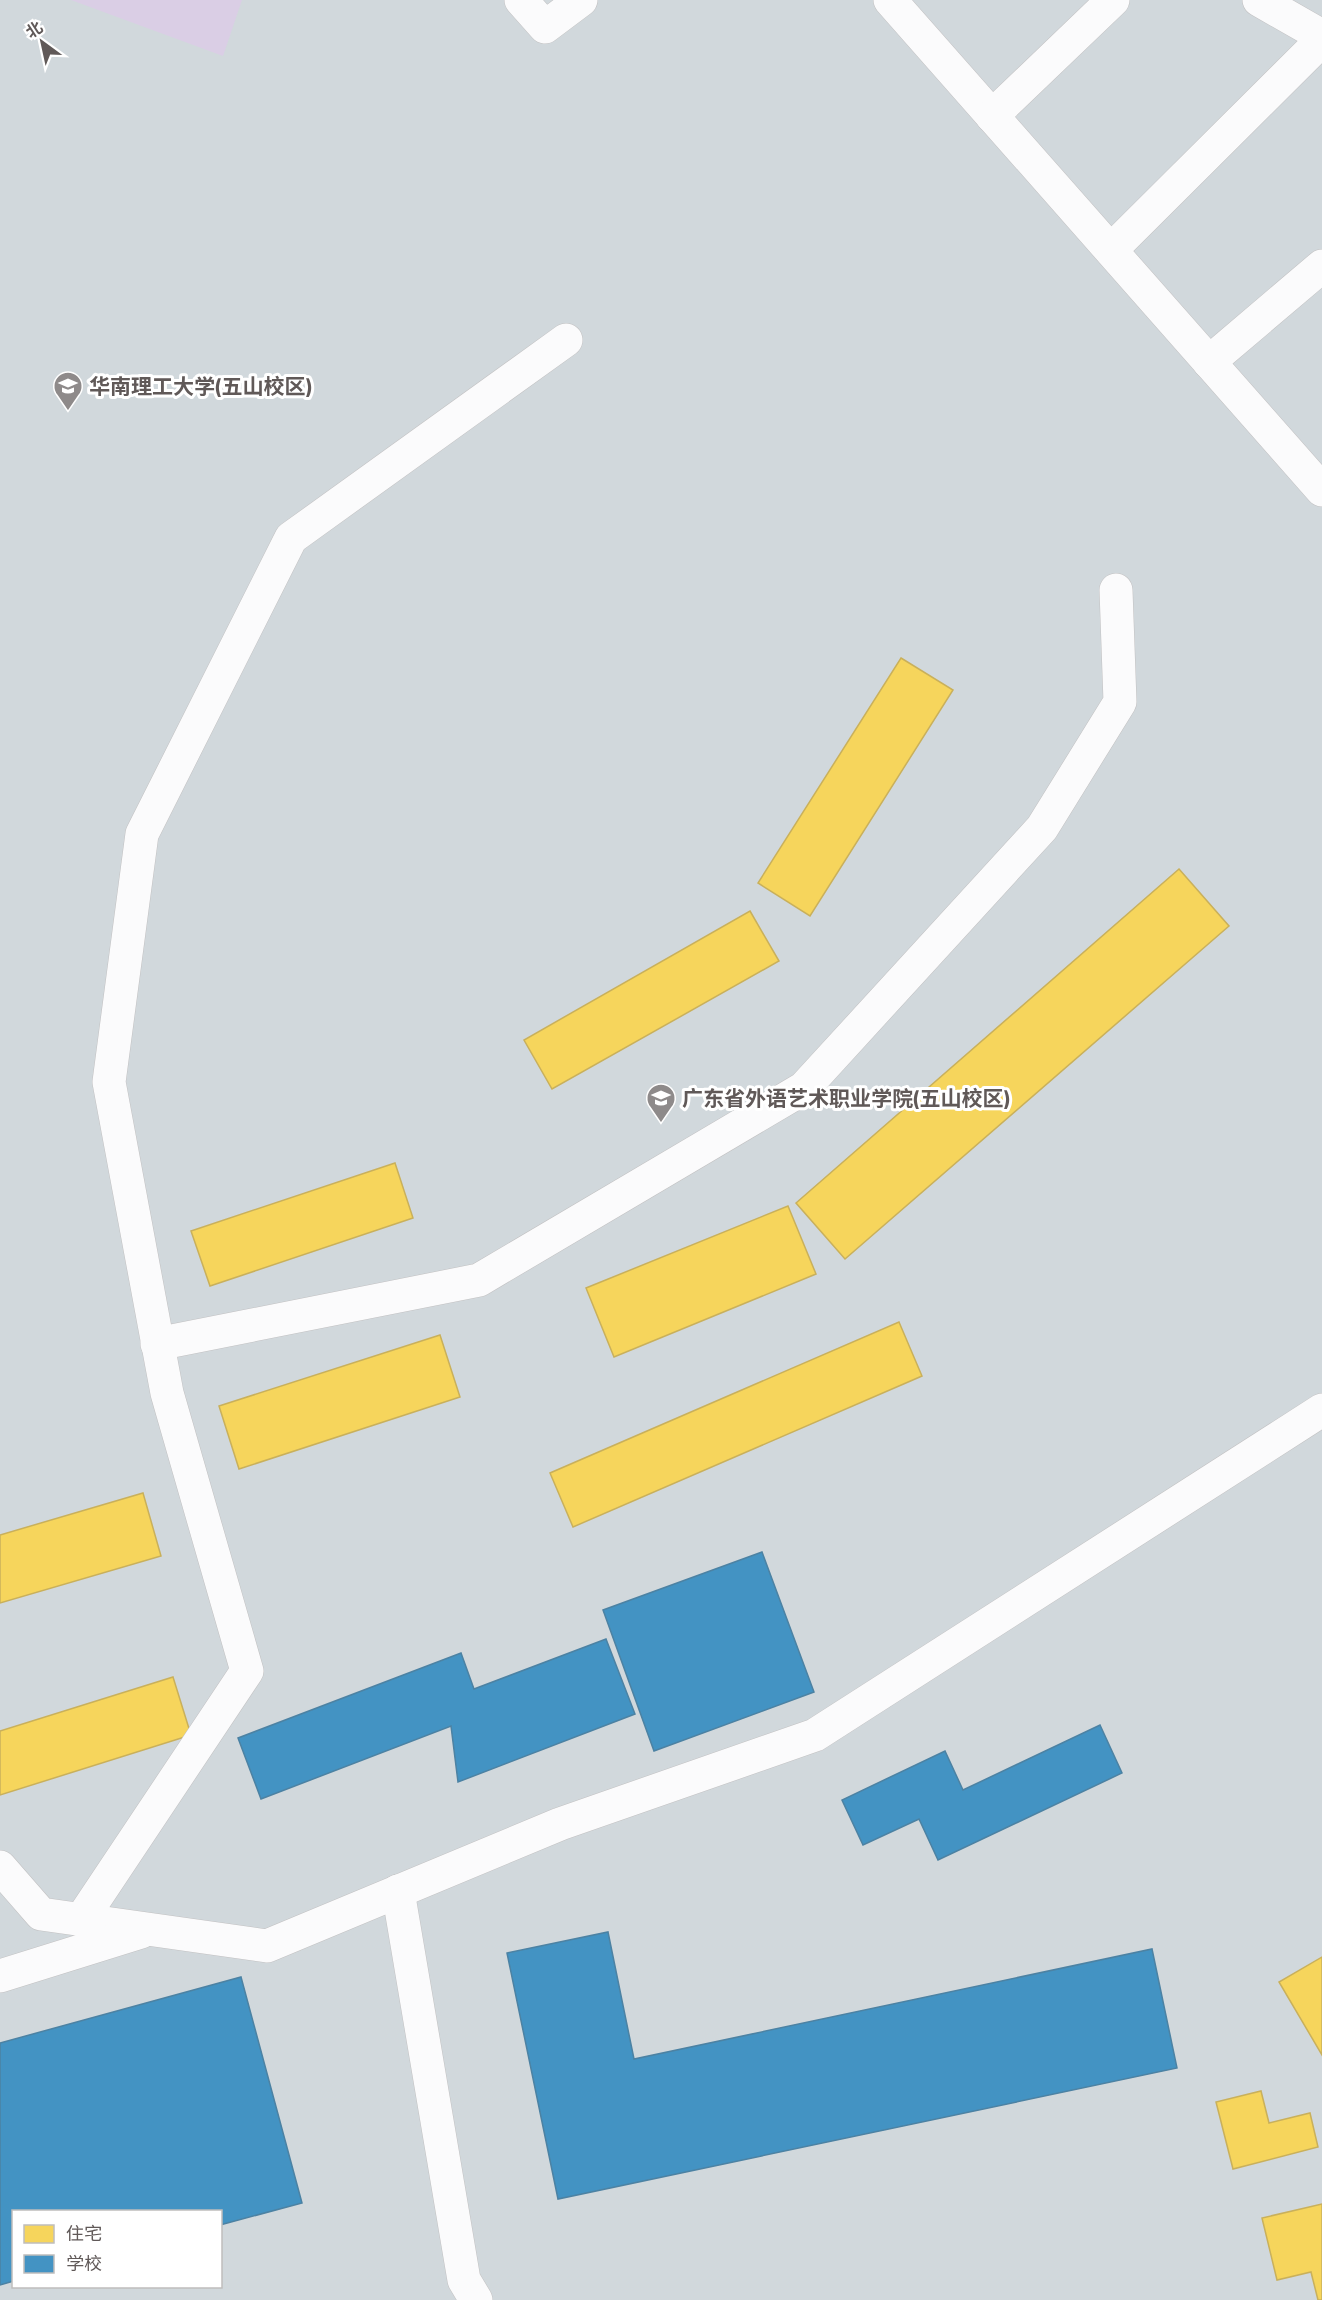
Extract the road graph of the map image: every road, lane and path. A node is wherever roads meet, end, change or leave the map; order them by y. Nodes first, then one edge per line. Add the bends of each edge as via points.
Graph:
1 (520, 0) edge
2 (580, 0) edge
3 (890, 0) edge
4 (1113, 0) edge
5 (1259, 0) edge
6 (1322, 38) edge
7 (992, 116) junction
8 (1111, 250) junction
9 (1322, 266) edge
10 (566, 340) dead end
11 (1209, 362) junction
12 (1322, 490) edge
13 (1116, 590) dead end
14 (158, 1344) junction
15 (1322, 1410) edge
16 (0, 1867) edge
17 (398, 1891) junction
18 (81, 1920) junction
19 (148, 1929) junction
20 (0, 1976) edge
21 (476, 2300) edge

1 - 2 street via 545,27
3 - 7 street
4 - 7 street
5 - 6 street
6 - 8 street
7 - 8 street
8 - 11 street
9 - 11 street
10 - 14 street via 291,538 142,834 109,1082
11 - 12 street
13 - 14 street via 1120,702 1042,828 804,1088 479,1280
14 - 18 street via 167,1393 247,1671
15 - 17 street via 815,1735 560,1824
16 - 18 street via 41,1914
17 - 19 street via 267,1946
17 - 21 street via 464,2280
18 - 19 street
19 - 20 street

